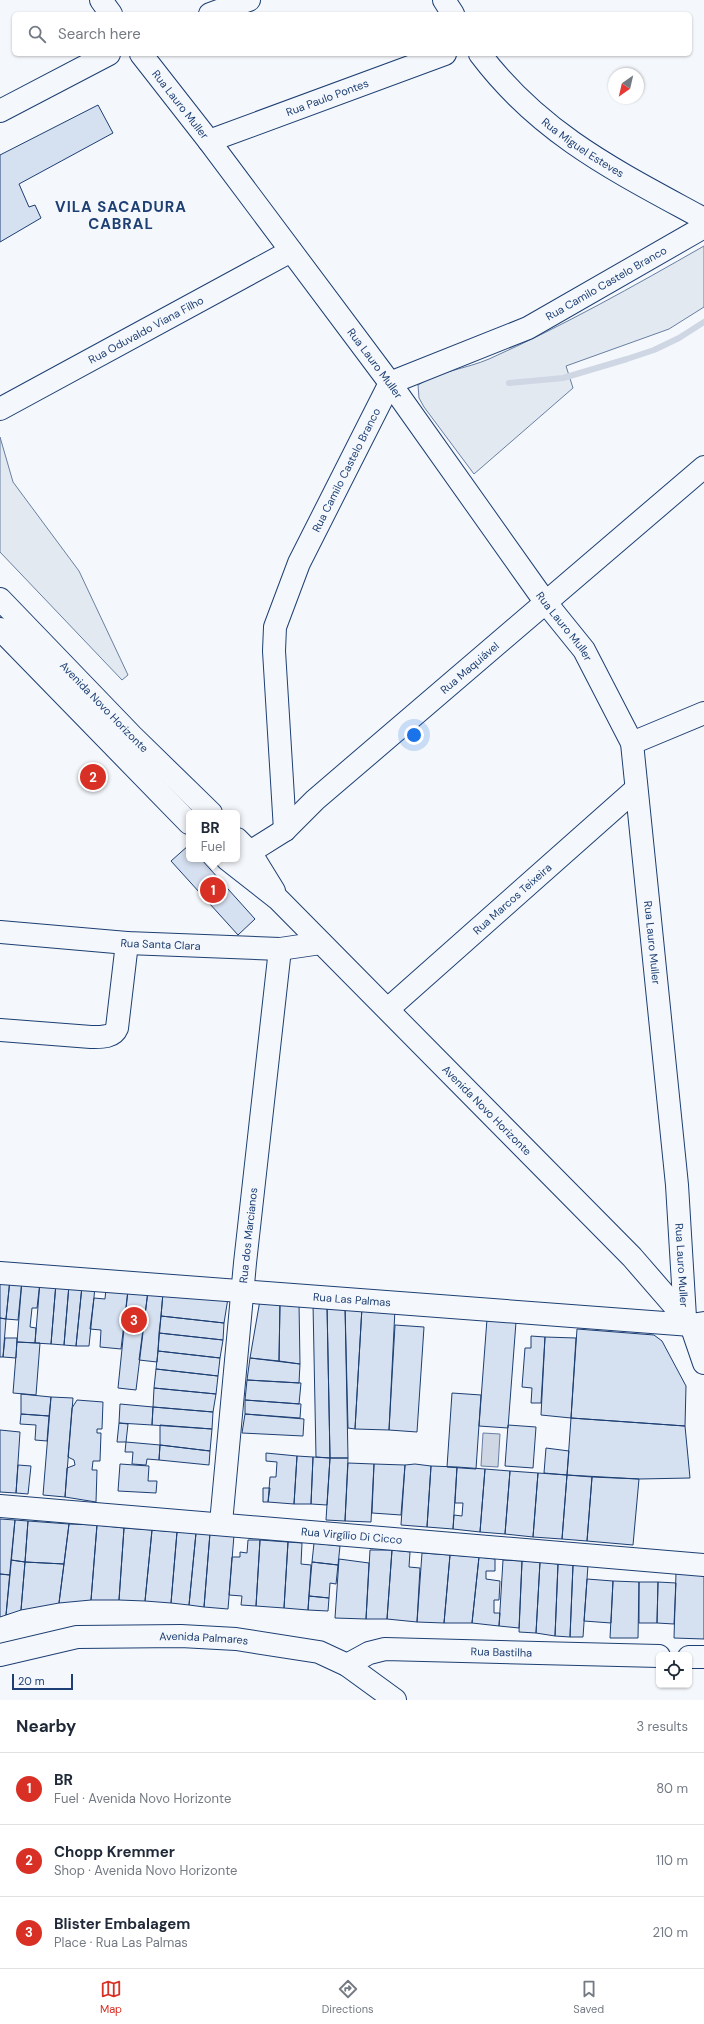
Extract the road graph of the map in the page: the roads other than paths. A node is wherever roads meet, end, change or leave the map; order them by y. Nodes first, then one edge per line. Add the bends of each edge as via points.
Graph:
1 (102, 0) edge
2 (249, 0) edge
3 (444, 0) edge
4 (111, 12) edge
5 (216, 12) edge
6 (452, 12) edge
7 (105, 56) edge
8 (143, 56) edge
9 (440, 56) edge
10 (482, 56) edge
11 (0, 111) edge
12 (209, 141) junction
13 (704, 219) edge
14 (704, 227) edge
15 (291, 251) junction
16 (390, 384) junction
17 (0, 409) edge
18 (704, 467) edge
19 (0, 599) edge
20 (546, 603) junction
21 (0, 629) edge
22 (704, 713) edge
23 (632, 743) junction
24 (636, 789) junction
25 (208, 810) edge
26 (186, 820) edge
27 (285, 830) junction
28 (244, 845) edge
29 (230, 862) edge
30 (278, 899) junction
31 (0, 932) edge
32 (321, 942) junction
33 (127, 943) junction
34 (280, 949) junction
35 (388, 1009) junction
36 (0, 1030) edge
37 (0, 1273) edge
38 (242, 1291) junction
39 (693, 1322) edge
40 (704, 1363) edge
41 (0, 1506) edge
42 (221, 1523) junction
43 (704, 1565) edge
44 (0, 1655) edge
45 (656, 1656) edge
46 (692, 1657) edge
47 (704, 1657) edge
48 (347, 1665) junction
49 (389, 1698) edge

1 - 4 street
2 - 5 street
3 - 6 street
7 - 11 street
8 - 12 street, Rua Lauro Muller
9 - 12 street, Rua Paulo Pontes
10 - 13 street, Rua Miguel Esteves via 530,110 584,152
12 - 15 street, Rua Lauro Muller
14 - 16 street, Rua Camilo Castelo Branco via 528,328
15 - 16 street, Rua Lauro Muller
15 - 17 street, Rua Oduvaldo Viana Filho
16 - 20 street, Rua Lauro Muller
16 - 27 street, Rua Camilo Castelo Branco via 299,563 275,627 274,651
18 - 20 street, Rua Maquiável
19 - 25 street, Avenida Novo Horizonte via 132,736
20 - 23 street, Rua Lauro Muller via 584,650
20 - 27 street, Rua Maquiável via 315,800
21 - 26 street, Avenida Novo Horizonte
22 - 23 street
23 - 24 street, Rua Lauro Muller
24 - 35 street, Rua Marcos Teixeira
24 - 39 street, Rua Lauro Muller
27 - 28 street, Rua Maquiável
28 - 30 street, Avenida Novo Horizonte
29 - 30 street, Avenida Novo Horizonte
30 - 32 street, Avenida Novo Horizonte
31 - 33 street, Rua Santa Clara
32 - 34 street, Rua Santa Clara
32 - 35 street, Avenida Novo Horizonte
33 - 34 street, Rua Santa Clara
33 - 36 street via 116,1031 105,1037 91,1037
34 - 38 street, Rua dos Marcianos
35 - 39 street, Avenida Novo Horizonte via 586,1208
37 - 38 street, Rua Las Palmas
38 - 39 street, Rua Las Palmas
38 - 42 street, Rua dos Marcianos
39 - 40 street, Rua Lauro Muller
41 - 42 street, Rua Virgílio Di Cicco
42 - 43 street, Rua Virgílio Di Cicco
44 - 48 street, Avenida Palmares via 77,1637 181,1636 284,1645 319,1652
45 - 48 street, Rua Bastilha via 385,1649 369,1653
46 - 47 street
48 - 49 street, Avenida Palmares

